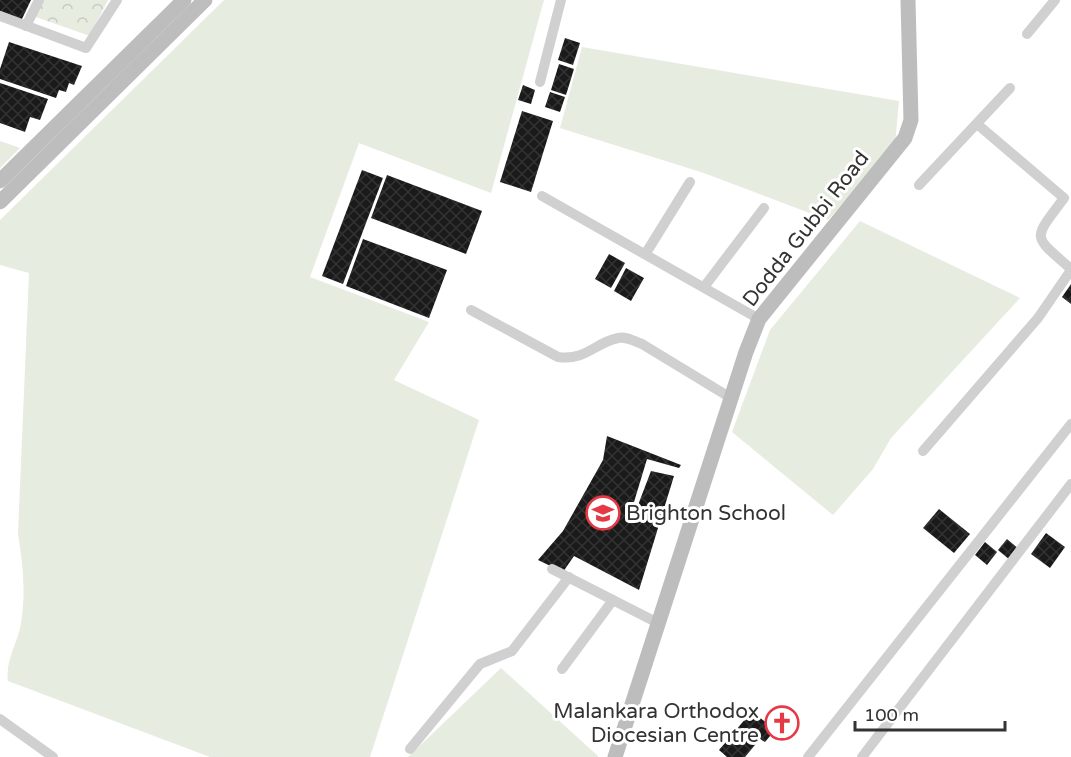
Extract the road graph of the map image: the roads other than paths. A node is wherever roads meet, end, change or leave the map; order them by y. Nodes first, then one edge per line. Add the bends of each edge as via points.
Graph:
1 (39, 0) edge
2 (117, 0) edge
3 (205, 0) edge
4 (561, 0) edge
5 (908, 0) edge
6 (1055, 0) edge
7 (183, 4) edge
8 (0, 16) edge
9 (26, 26) junction
10 (1027, 34) dead end
11 (540, 81) dead end
12 (1010, 88) dead end
13 (977, 124) junction
14 (0, 181) edge
15 (690, 182) dead end
16 (919, 185) dead end
17 (542, 196) dead end
18 (0, 202) edge
19 (764, 208) dead end
20 (646, 253) junction
21 (1071, 269) edge
22 (704, 287) junction
23 (471, 310) dead end
24 (759, 319) junction
25 (731, 398) junction
26 (1071, 424) edge
27 (923, 451) dead end
28 (1071, 484) edge
29 (552, 569) dead end
30 (569, 577) junction
31 (613, 600) junction
32 (658, 623) junction
33 (562, 669) dead end
34 (0, 719) edge
35 (410, 749) dead end
36 (53, 757) edge
37 (615, 757) edge
38 (808, 757) edge
39 (862, 757) edge

1 - 9 street
2 - 9 street via 86,48
3 - 7 street
4 - 11 street
5 - 24 street, Dodda Gubbi Road via 910,120 905,138
6 - 10 street
7 - 14 street
7 - 18 street
8 - 9 street
12 - 13 street
13 - 16 street
13 - 21 street via 1064,198 1039,237
15 - 20 street
17 - 20 street
19 - 22 street
20 - 22 street
21 - 27 street via 1038,318
22 - 24 street
23 - 25 street via 558,357 571,359 617,338 627,338
24 - 25 street, Dodda Gubbi Road
25 - 32 street, Dodda Gubbi Road
26 - 38 street
28 - 39 street
29 - 30 street
30 - 31 street
30 - 35 street via 512,651 480,664
31 - 32 street
31 - 33 street
32 - 37 street, Dodda Gubbi Road
34 - 36 street

